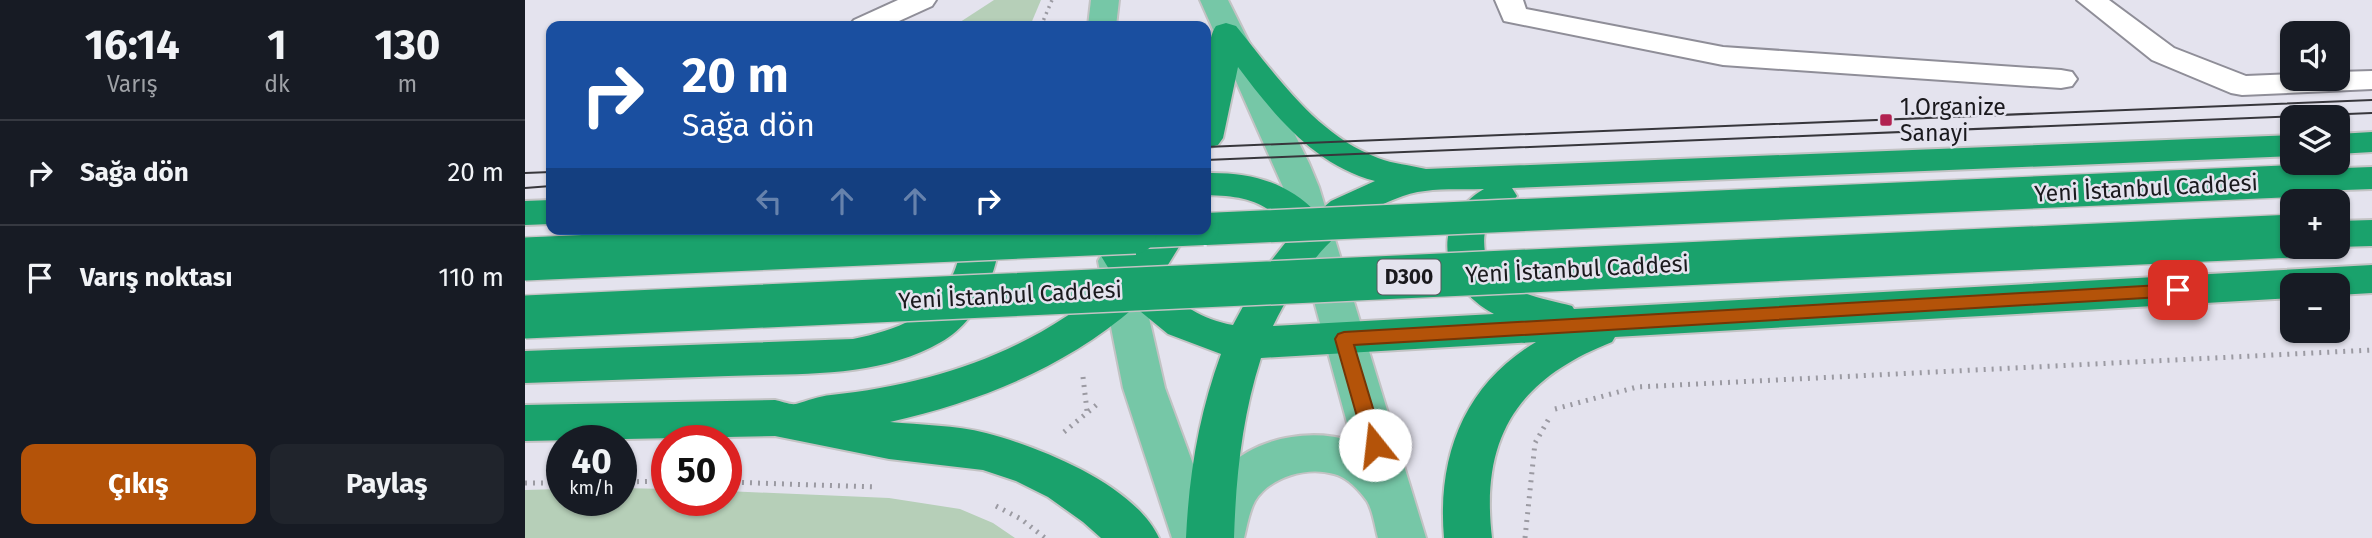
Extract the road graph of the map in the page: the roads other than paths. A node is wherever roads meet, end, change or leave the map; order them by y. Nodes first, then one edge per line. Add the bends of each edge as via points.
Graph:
1 (922, 0) edge
2 (1105, 0) edge
3 (1214, 0) edge
4 (1509, 0) edge
5 (2091, 0) edge
6 (875, 21) edge
7 (1103, 21) edge
8 (1216, 41) edge
9 (2061, 79) dead end
10 (2372, 80) edge
11 (1211, 116) edge
12 (2372, 142) edge
13 (2350, 143) edge
14 (2280, 146) edge
15 (1578, 173) junction
16 (2372, 178) edge
17 (1427, 180) junction
18 (1211, 184) edge
19 (546, 212) edge
20 (525, 213) edge
21 (1211, 229) edge
22 (975, 235) edge
23 (1069, 235) edge
24 (1168, 235) edge
25 (1315, 235) junction
26 (2280, 237) edge
27 (1113, 238) edge
28 (525, 259) edge
29 (2372, 279) edge
30 (1130, 288) junction
31 (525, 317) edge
32 (1623, 323) junction
33 (1344, 339) junction
34 (1245, 342) junction
35 (525, 367) edge
36 (775, 418) junction
37 (525, 423) edge
38 (1389, 493) junction
39 (1135, 538) edge
40 (1196, 538) edge
41 (1210, 538) edge
42 (1220, 538) edge
43 (1402, 538) edge
44 (1468, 538) edge

1 - 6 street
2 - 7 main road
3 - 8 main road
4 - 9 street via 1514,15 1723,56
5 - 10 street via 2163,54 2242,86
8 - 11 highway via 1224,59
8 - 17 highway via 1325,142 1354,161
8 - 25 main road via 1285,144
12 - 13 highway
14 - 15 highway
15 - 17 highway
15 - 32 highway via 1488,201 1470,222 1463,246 1482,284 1515,306 1566,318
16 - 21 highway, Yeni İstanbul Caddesi, bridge
17 - 25 highway via 1389,188 1359,202
18 - 25 highway via 1251,186 1273,194
19 - 20 highway
22 - 35 highway via 980,254 958,307 932,330 895,346 853,355
23 - 28 highway, Yeni İstanbul Caddesi, bridge
24 - 30 highway
25 - 33 main road
25 - 34 highway via 1281,274
26 - 31 highway, Yeni İstanbul Caddesi / D300, bridge
27 - 30 main road
29 - 32 highway
30 - 34 highway via 1193,330
30 - 36 highway via 1051,346 959,388 849,412
30 - 40 main road via 1144,388
32 - 33 highway
32 - 44 highway via 1580,338 1540,360 1510,384 1475,443 1467,481
33 - 34 highway
33 - 38 main road
34 - 41 highway via 1220,425
36 - 37 highway
36 - 39 highway via 852,434 983,451 1030,466 1100,507
38 - 42 main road via 1362,466 1335,454 1271,461 1241,484
38 - 43 main road

